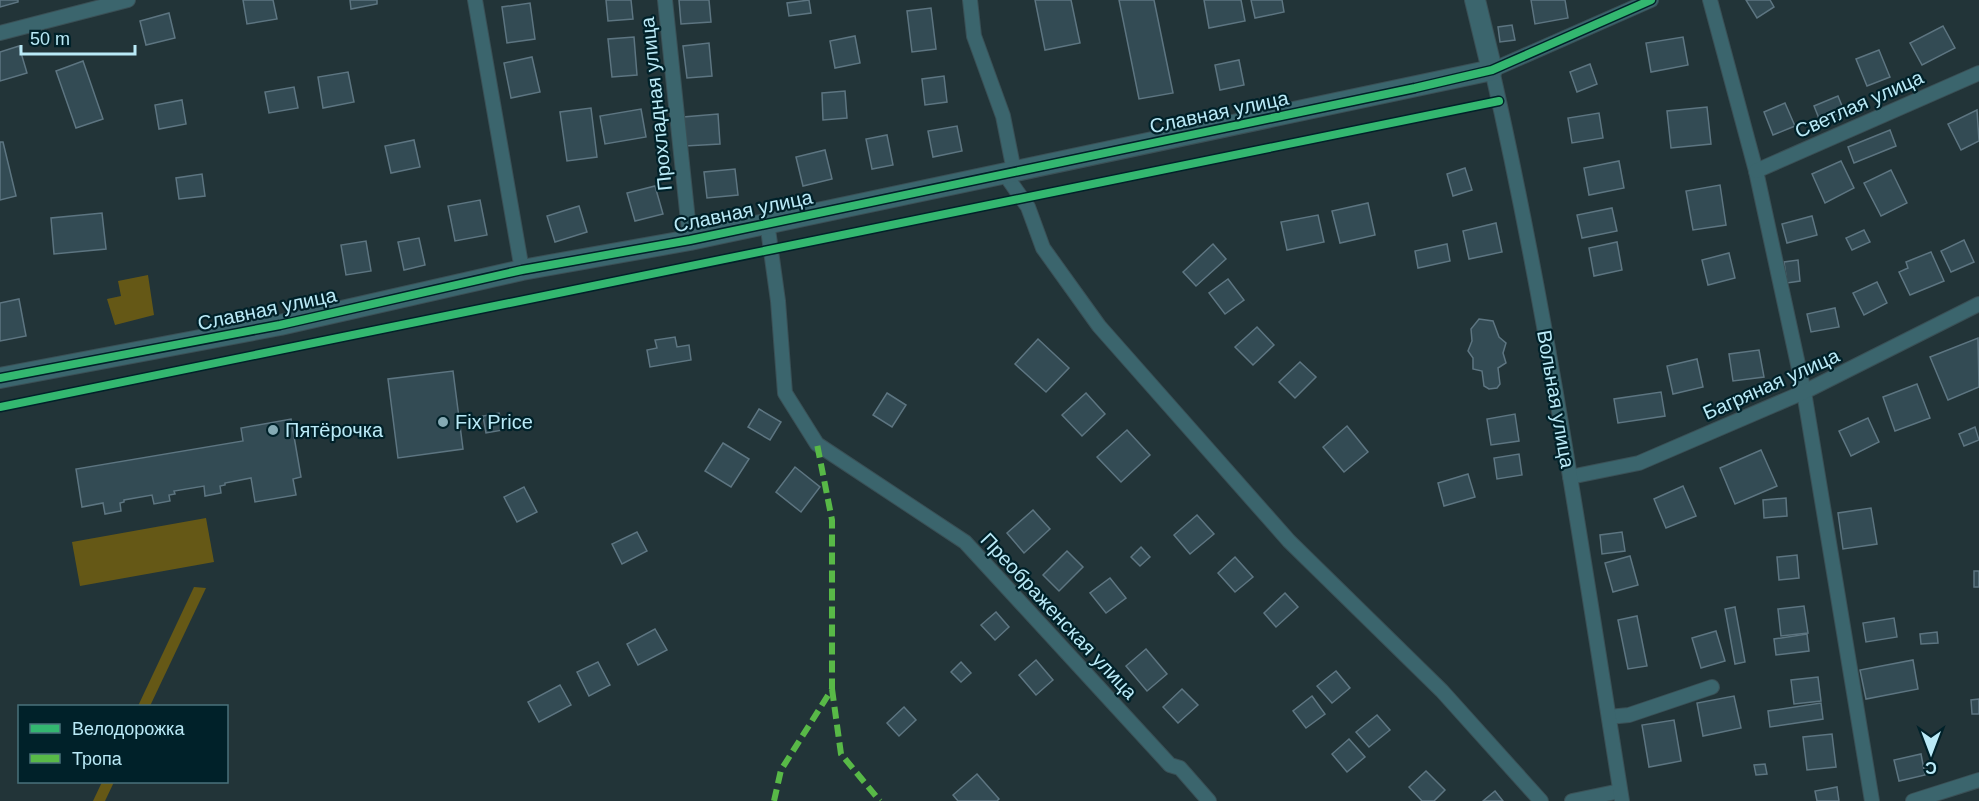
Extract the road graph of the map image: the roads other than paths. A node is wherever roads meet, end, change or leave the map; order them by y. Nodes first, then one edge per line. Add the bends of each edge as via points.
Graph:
1 (128, 0) edge
2 (475, 0) edge
3 (665, 0) edge
4 (970, 0) edge
5 (1475, 0) edge
6 (1651, 0) edge
7 (1710, 0) edge
8 (0, 33) edge
9 (1492, 70) junction
10 (1979, 73) edge
11 (1756, 171) junction
12 (1009, 172) junction
13 (766, 222) junction
14 (690, 240) junction
15 (522, 270) junction
16 (1979, 304) edge
17 (0, 378) edge
18 (1804, 392) junction
19 (1570, 477) junction
20 (1712, 687) dead end
21 (1609, 717) junction
22 (1979, 780) edge
23 (1621, 796) edge
24 (1209, 801) edge
25 (1541, 801) edge
26 (1572, 801) edge
27 (1872, 801) edge
28 (1913, 801) edge

1 - 8 street
2 - 15 street
3 - 14 street, Прохладная улица
4 - 12 street via 974,36 1002,116
5 - 9 street, Вольная улица
6 - 9 street
7 - 11 street
9 - 12 street, Славная улица
9 - 19 street, Вольная улица via 1519,192
10 - 11 street, Светлая улица
11 - 18 street
12 - 13 street, Славная улица
12 - 25 street via 1028,207 1043,248 1099,326 1289,541 1442,691
13 - 14 street, Славная улица
13 - 24 street, Преображенская улица via 778,301 785,393 817,444 964,542 1170,765 1180,768
14 - 15 street, Славная улица
15 - 17 street, Славная улица via 280,325
16 - 18 street, Багряная улица
18 - 19 street, Багряная улица via 1639,463
18 - 27 street
19 - 21 street, Вольная улица
20 - 21 street via 1629,715
21 - 23 street, Вольная улица
22 - 28 street
23 - 26 street

